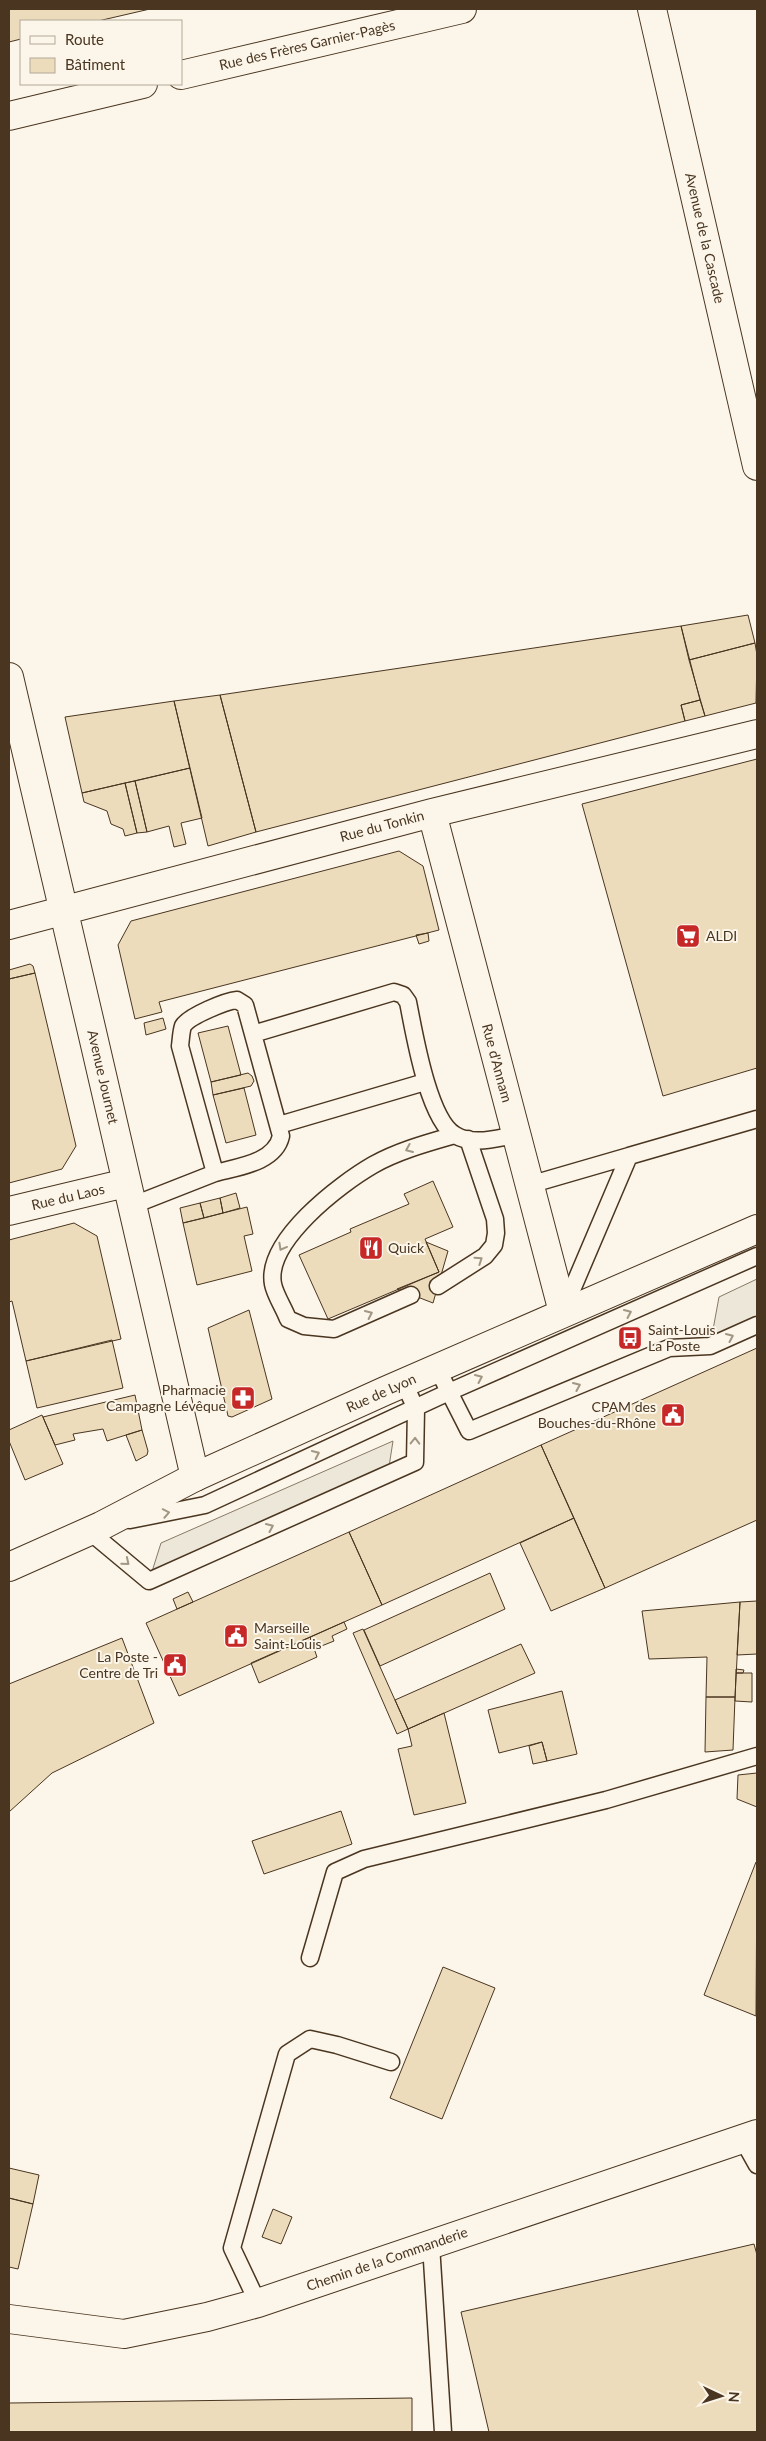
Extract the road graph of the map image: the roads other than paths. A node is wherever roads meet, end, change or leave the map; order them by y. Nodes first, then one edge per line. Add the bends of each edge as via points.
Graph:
1 (462, 9) edge
2 (652, 9) edge
3 (182, 75) edge
4 (139, 85) edge
5 (9, 116) edge
6 (757, 466) edge
7 (9, 677) edge
8 (757, 734) edge
9 (432, 813) junction
10 (65, 910) junction
11 (9, 925) edge
12 (253, 1034) junction
13 (425, 1082) junction
14 (757, 1119) edge
15 (279, 1124) junction
16 (516, 1135) junction
17 (462, 1137) junction
18 (630, 1156) junction
19 (215, 1173) junction
20 (529, 1185) junction
21 (129, 1195) junction
22 (9, 1211) edge
23 (757, 1229) edge
24 (757, 1256) edge
25 (438, 1286) dead end
26 (411, 1295) dead end
27 (563, 1312) junction
28 (757, 1326) edge
29 (437, 1368) junction
30 (404, 1383) junction
31 (449, 1392) junction
32 (416, 1409) junction
33 (195, 1477) junction
34 (95, 1528) junction
35 (9, 1567) edge
36 (757, 1756) edge
37 (310, 1958) dead end
38 (390, 2062) dead end
39 (750, 2137) edge
40 (757, 2165) edge
41 (431, 2245) junction
42 (258, 2303) junction
43 (9, 2319) edge
44 (442, 2432) edge

1 - 3 street, Rue des Frères Garnier-Pagès
2 - 6 street, Avenue de la Cascade
4 - 5 street
7 - 10 street, Avenue Journet
8 - 9 street, Rue du Tonkin
9 - 10 street, Rue du Tonkin
9 - 16 street, Rue d'Annam
10 - 11 street, Rue du Tonkin
10 - 21 street, Avenue Journet
12 - 13 lane via 394,992 403,995 408,1002
12 - 15 lane
12 - 19 lane via 245,1005 237,1000 189,1019 184,1025 180,1046
13 - 15 lane
13 - 17 lane via 445,1124
14 - 18 lane
15 - 19 lane via 279,1144 269,1154 256,1162
16 - 17 lane via 477,1141
16 - 20 street, Rue d'Annam
25 -> 17 lane via 485,1256 494,1245 496,1233 495,1218
17 -> 26 lane via 414,1147 372,1166 308,1213 284,1242 275,1262 273,1283 288,1319 304,1326 334,1329
18 - 20 lane
18 - 27 lane
19 - 21 lane
20 - 27 street, Rue d'Annam
21 - 22 street, Rue du Laos
21 - 33 street, Avenue Journet
23 - 27 street, Rue de Lyon
31 -> 24 lane
27 - 29 street, Rue de Lyon
31 -> 28 lane via 469,1431 669,1348 710,1346
29 - 30 street, Rue de Lyon
29 - 31 lane
30 - 32 lane
30 - 33 street, Rue de Lyon
31 - 32 lane
34 -> 32 lane via 205,1505
34 -> 32 lane via 149,1581 415,1462
33 - 34 street, Rue de Lyon
34 - 35 street, Rue de Lyon
36 - 37 lane via 606,1800 364,1859 342,1868 335,1872
38 - 42 lane via 310,2039 287,2054 232,2248
39 - 40 lane
39 - 41 street, Chemin de la Commanderie
41 - 42 street, Chemin de la Commanderie
41 - 44 lane
42 - 43 street, Chemin de la Commanderie via 124,2334

